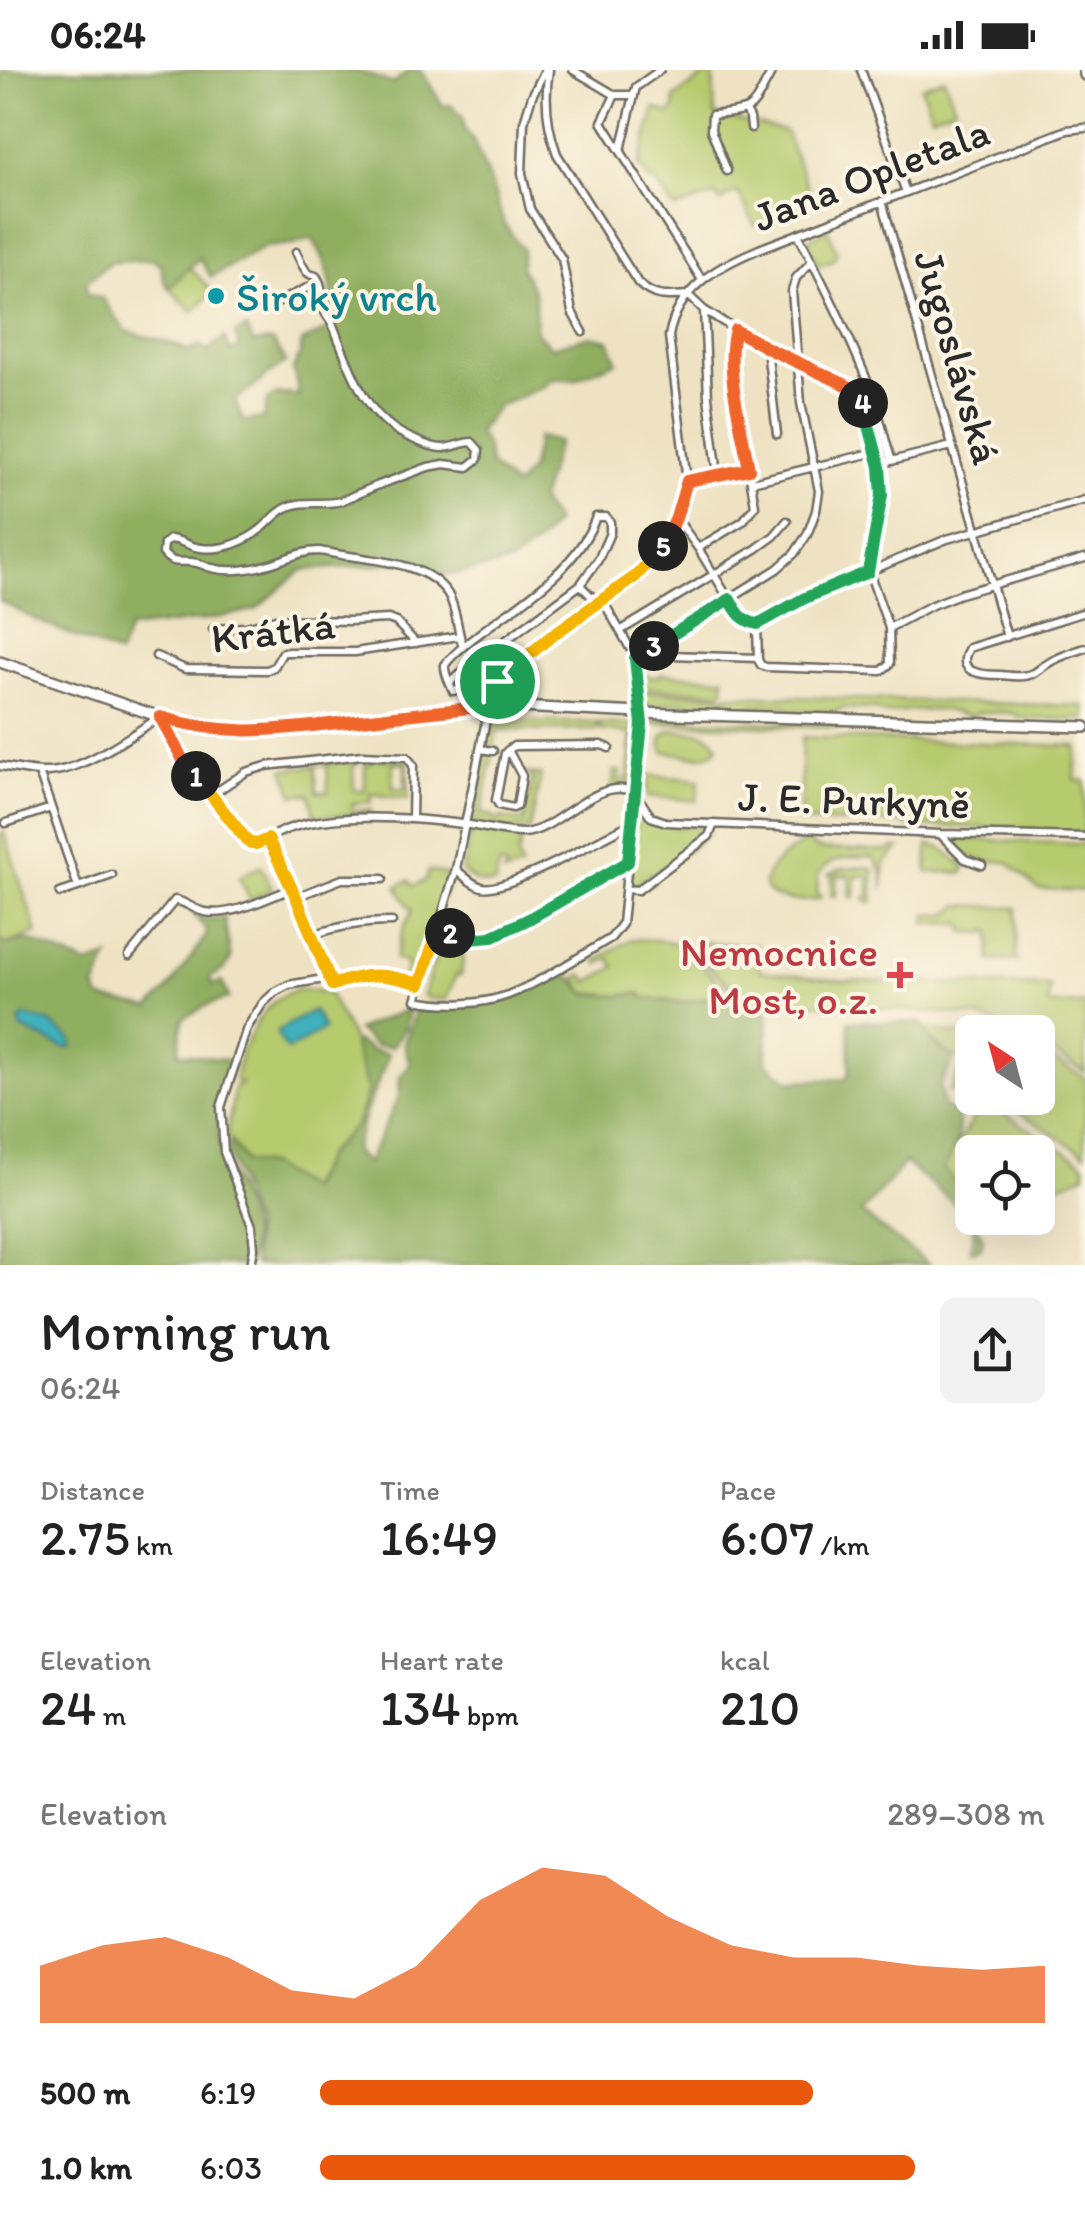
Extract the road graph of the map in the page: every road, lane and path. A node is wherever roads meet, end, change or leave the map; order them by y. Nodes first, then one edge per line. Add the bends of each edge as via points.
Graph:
1 (547, 70) edge
2 (573, 70) edge
3 (660, 70) edge
4 (772, 70) edge
5 (861, 70) edge
6 (614, 95) junction
7 (634, 95) junction
8 (746, 112) junction
9 (751, 128) dead end
10 (1085, 128) edge
11 (620, 152) junction
12 (727, 171) dead end
13 (906, 192) junction
14 (882, 201) junction
15 (798, 234) junction
16 (296, 252) dead end
17 (812, 262) junction
18 (308, 273) junction
19 (702, 280) junction
20 (311, 286) junction
21 (320, 292) junction
22 (688, 295) junction
23 (279, 302) dead end
24 (704, 310) junction
25 (735, 330) junction
26 (583, 332) dead end
27 (769, 349) junction
28 (797, 361) junction
29 (861, 392) junction
30 (874, 398) junction
31 (776, 434) dead end
32 (952, 446) junction
33 (876, 452) junction
34 (892, 462) junction
35 (879, 464) junction
36 (813, 468) junction
37 (749, 469) junction
38 (718, 476) junction
39 (687, 481) junction
40 (752, 482) junction
41 (1085, 500) edge
42 (676, 518) junction
43 (787, 521) dead end
44 (977, 530) junction
45 (698, 548) junction
46 (1085, 558) edge
47 (868, 572) junction
48 (715, 574) junction
49 (992, 584) junction
50 (580, 585) junction
51 (730, 599) junction
52 (599, 600) junction
53 (1085, 612) edge
54 (758, 624) junction
55 (889, 628) junction
56 (212, 629) dead end
57 (620, 630) junction
58 (459, 636) junction
59 (1007, 637) junction
60 (662, 641) junction
61 (416, 643) junction
62 (463, 646) junction
63 (1085, 648) edge
64 (671, 655) junction
65 (156, 656) dead end
66 (638, 656) junction
67 (758, 658) junction
68 (0, 662) edge
69 (497, 681) junction
70 (450, 682) junction
71 (495, 702) junction
72 (483, 711) junction
73 (640, 714) junction
74 (160, 717) junction
75 (1085, 727) edge
76 (480, 748) junction
77 (609, 748) dead end
78 (502, 751) junction
79 (0, 766) edge
80 (39, 772) junction
81 (635, 792) junction
82 (212, 794) junction
83 (51, 808) junction
84 (412, 819) junction
85 (632, 823) junction
86 (6, 824) dead end
87 (465, 824) junction
88 (714, 824) junction
89 (940, 834) junction
90 (1085, 837) edge
91 (268, 839) junction
92 (628, 862) junction
93 (982, 865) dead end
94 (456, 869) junction
95 (112, 875) dead end
96 (383, 879) dead end
97 (78, 886) junction
98 (625, 889) junction
99 (60, 893) dead end
100 (294, 893) junction
101 (392, 922) dead end
102 (438, 930) junction
103 (313, 936) junction
104 (130, 956) dead end
105 (331, 982) junction
106 (420, 984) junction
107 (251, 1265) edge

1 - 22 street via 549,130 557,154 638,283 664,297
1 - 26 street via 524,122 522,173 530,209 562,259 572,312
2 - 6 street
3 - 7 street
4 - 8 street
5 - 13 street
6 - 7 street
6 - 11 street via 602,122
7 - 11 street
8 - 9 street
8 - 12 street via 712,115
10 - 13 street, Jana Opletala
11 - 19 street
13 - 14 street, Jana Opletala
14 - 15 street, Jana Opletala
14 - 32 street, Jugoslávská
15 - 17 street
15 - 19 street, Jana Opletala
16 - 18 street
17 - 28 street via 792,291
17 - 30 street
18 - 20 street
18 - 21 street via 318,278
19 - 22 street, Jana Opletala
20 - 21 street
20 - 23 street
21 - 58 street via 372,411 403,435 438,447 472,442 480,456 468,467 428,468 342,502 288,506 236,544 212,549 170,539 164,556 230,570 318,551 417,570 446,590
22 - 24 street
22 - 39 street via 669,336
24 - 25 street
24 - 38 street
25 - 27 street
25 - 37 street via 732,370
27 - 28 street
27 - 31 street
28 - 29 street
28 - 36 street
29 - 30 street
29 - 33 street
30 - 34 street
32 - 34 street
32 - 44 street, Jugoslávská
33 - 35 street
33 - 36 street
34 - 35 street
35 - 47 street via 882,495
36 - 40 street
36 - 51 street via 819,490 808,535 777,569
37 - 38 street
37 - 40 street
38 - 39 street
39 - 42 street
40 - 45 street via 750,514
41 - 44 street
42 - 45 street
42 - 52 street via 649,563
43 - 48 street
44 - 47 street
44 - 49 street, Jugoslávská
45 - 48 street
46 - 49 street
47 - 54 street
47 - 55 street
48 - 51 street
48 - 57 street
49 - 55 street
49 - 59 street, Jugoslávská
50 - 52 street
50 - 62 street via 610,533 606,516 596,516 555,576
50 - 70 street
51 - 54 street via 739,616
51 - 60 street
52 - 57 street
52 - 69 street
53 - 59 street
54 - 67 street
55 - 67 street via 890,664 881,671 766,667
56 - 61 street via 276,620 388,619
57 - 66 street
58 - 61 street, Krátká
58 - 62 street
59 - 63 street via 969,648 970,670 1024,676
60 - 64 street
60 - 66 street
61 - 65 street, Krátká via 283,652 267,670 184,669
62 - 70 street via 445,665
64 - 66 street
64 - 67 street
66 - 73 street
68 - 74 street
69 - 70 street via 454,691
69 - 71 street
71 - 72 street via 485,700
71 - 73 street
72 - 74 street via 243,732
72 - 76 street
73 - 75 street
73 - 81 street
74 - 80 street via 78,764
74 - 82 street via 183,760
76 - 78 street
76 - 87 street
77 - 78 street
78 - 78 street via 496,800 512,808 522,776
79 - 80 street
80 - 83 street
81 - 85 street
81 - 87 street via 600,793 528,832
81 - 88 street, J. E. Purkyně via 651,816
82 - 84 street via 266,766 406,756 413,764
82 - 91 street via 248,842
83 - 86 street
83 - 97 street
84 - 87 street
84 - 91 street via 303,823
85 - 92 street
85 - 94 street via 494,887
87 - 94 street
88 - 89 street, J. E. Purkyně
88 - 98 street via 709,836 638,890
89 - 90 street, J. E. Purkyně
89 - 93 street via 965,859
91 - 100 street
92 - 98 street
92 - 102 street via 491,937
94 - 102 street
95 - 97 street
96 - 100 street via 342,880
97 - 99 street
98 - 106 street via 617,933 512,994 426,1002 416,1000
100 - 103 street
100 - 104 street via 206,913 175,900
101 - 103 street
102 - 106 street
103 - 105 street
105 - 106 street via 378,974
105 - 107 street via 288,985 264,1003 246,1028 221,1107 224,1152 252,1226

